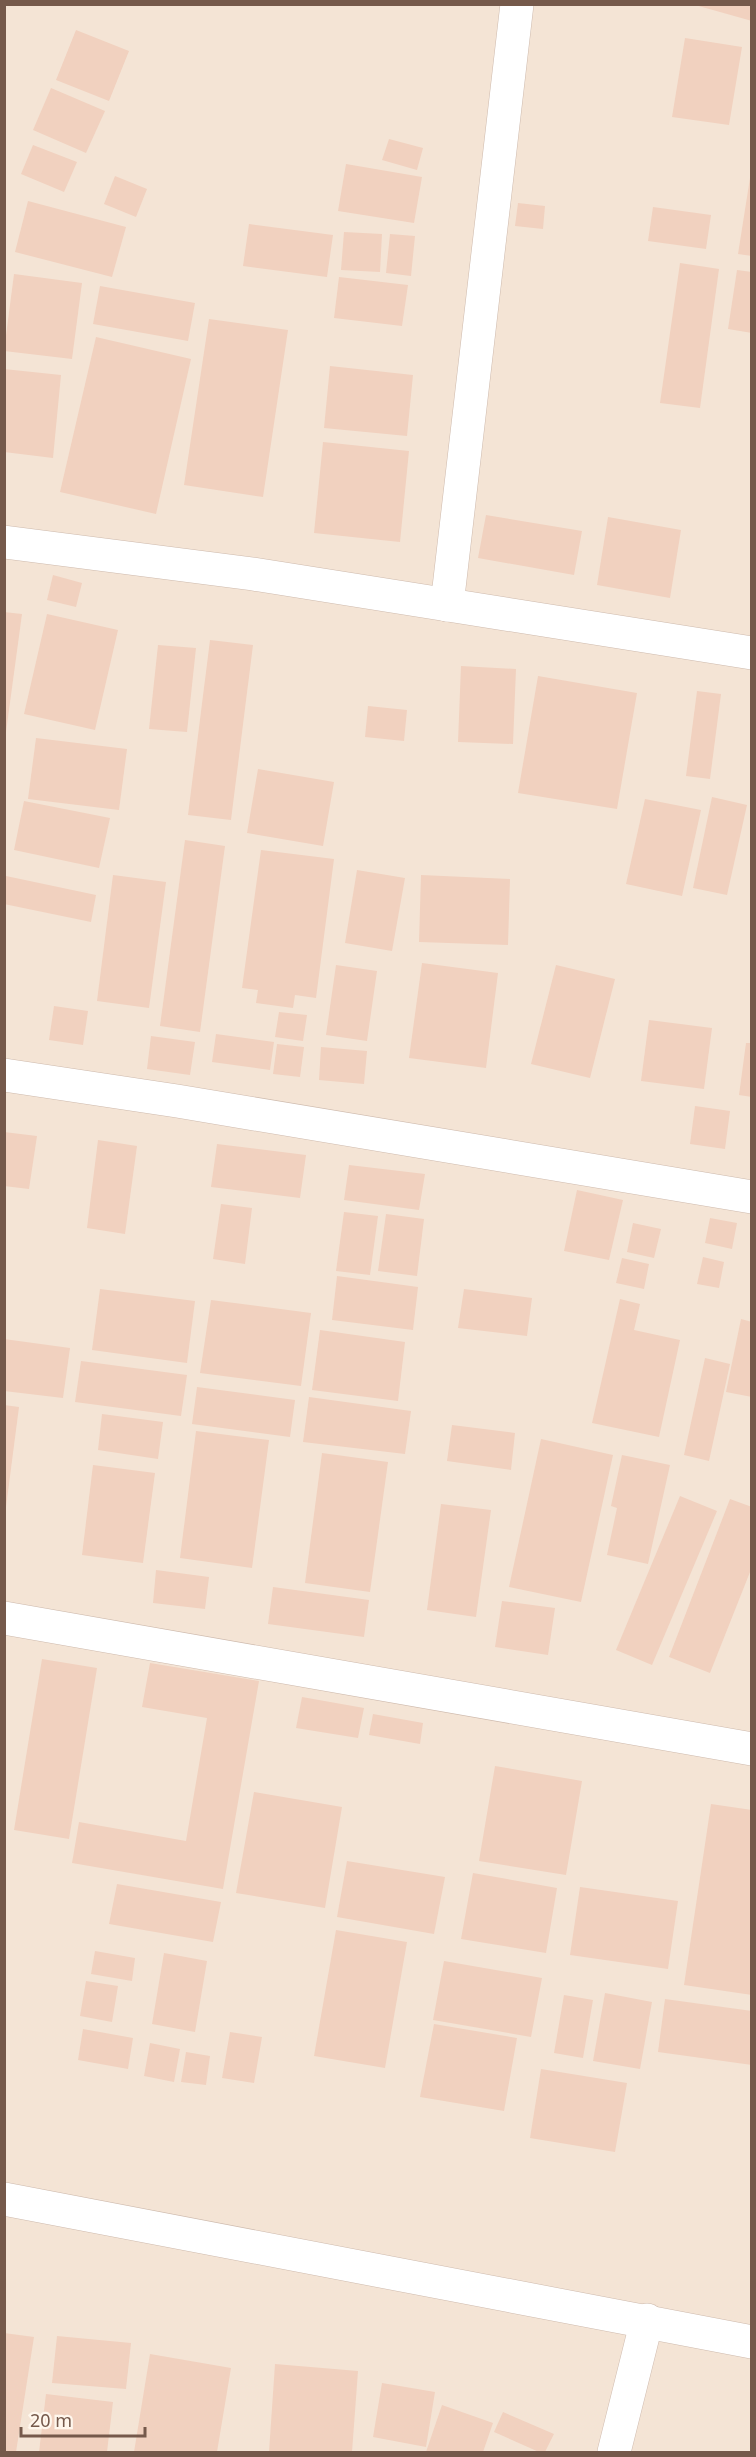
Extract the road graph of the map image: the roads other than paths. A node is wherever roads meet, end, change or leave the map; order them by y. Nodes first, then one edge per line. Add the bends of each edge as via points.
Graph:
1 (517, 4) edge
2 (4, 542) edge
3 (447, 605) junction
4 (752, 653) edge
5 (4, 1076) edge
6 (752, 1197) edge
7 (4, 1618) edge
8 (752, 1749) edge
9 (4, 2199) edge
10 (647, 2320) junction
11 (752, 2342) edge
12 (614, 2452) edge

1 - 3 street
2 - 3 street via 253,574
3 - 4 street
5 - 6 street
7 - 8 street
9 - 10 street
10 - 11 street
10 - 12 street

